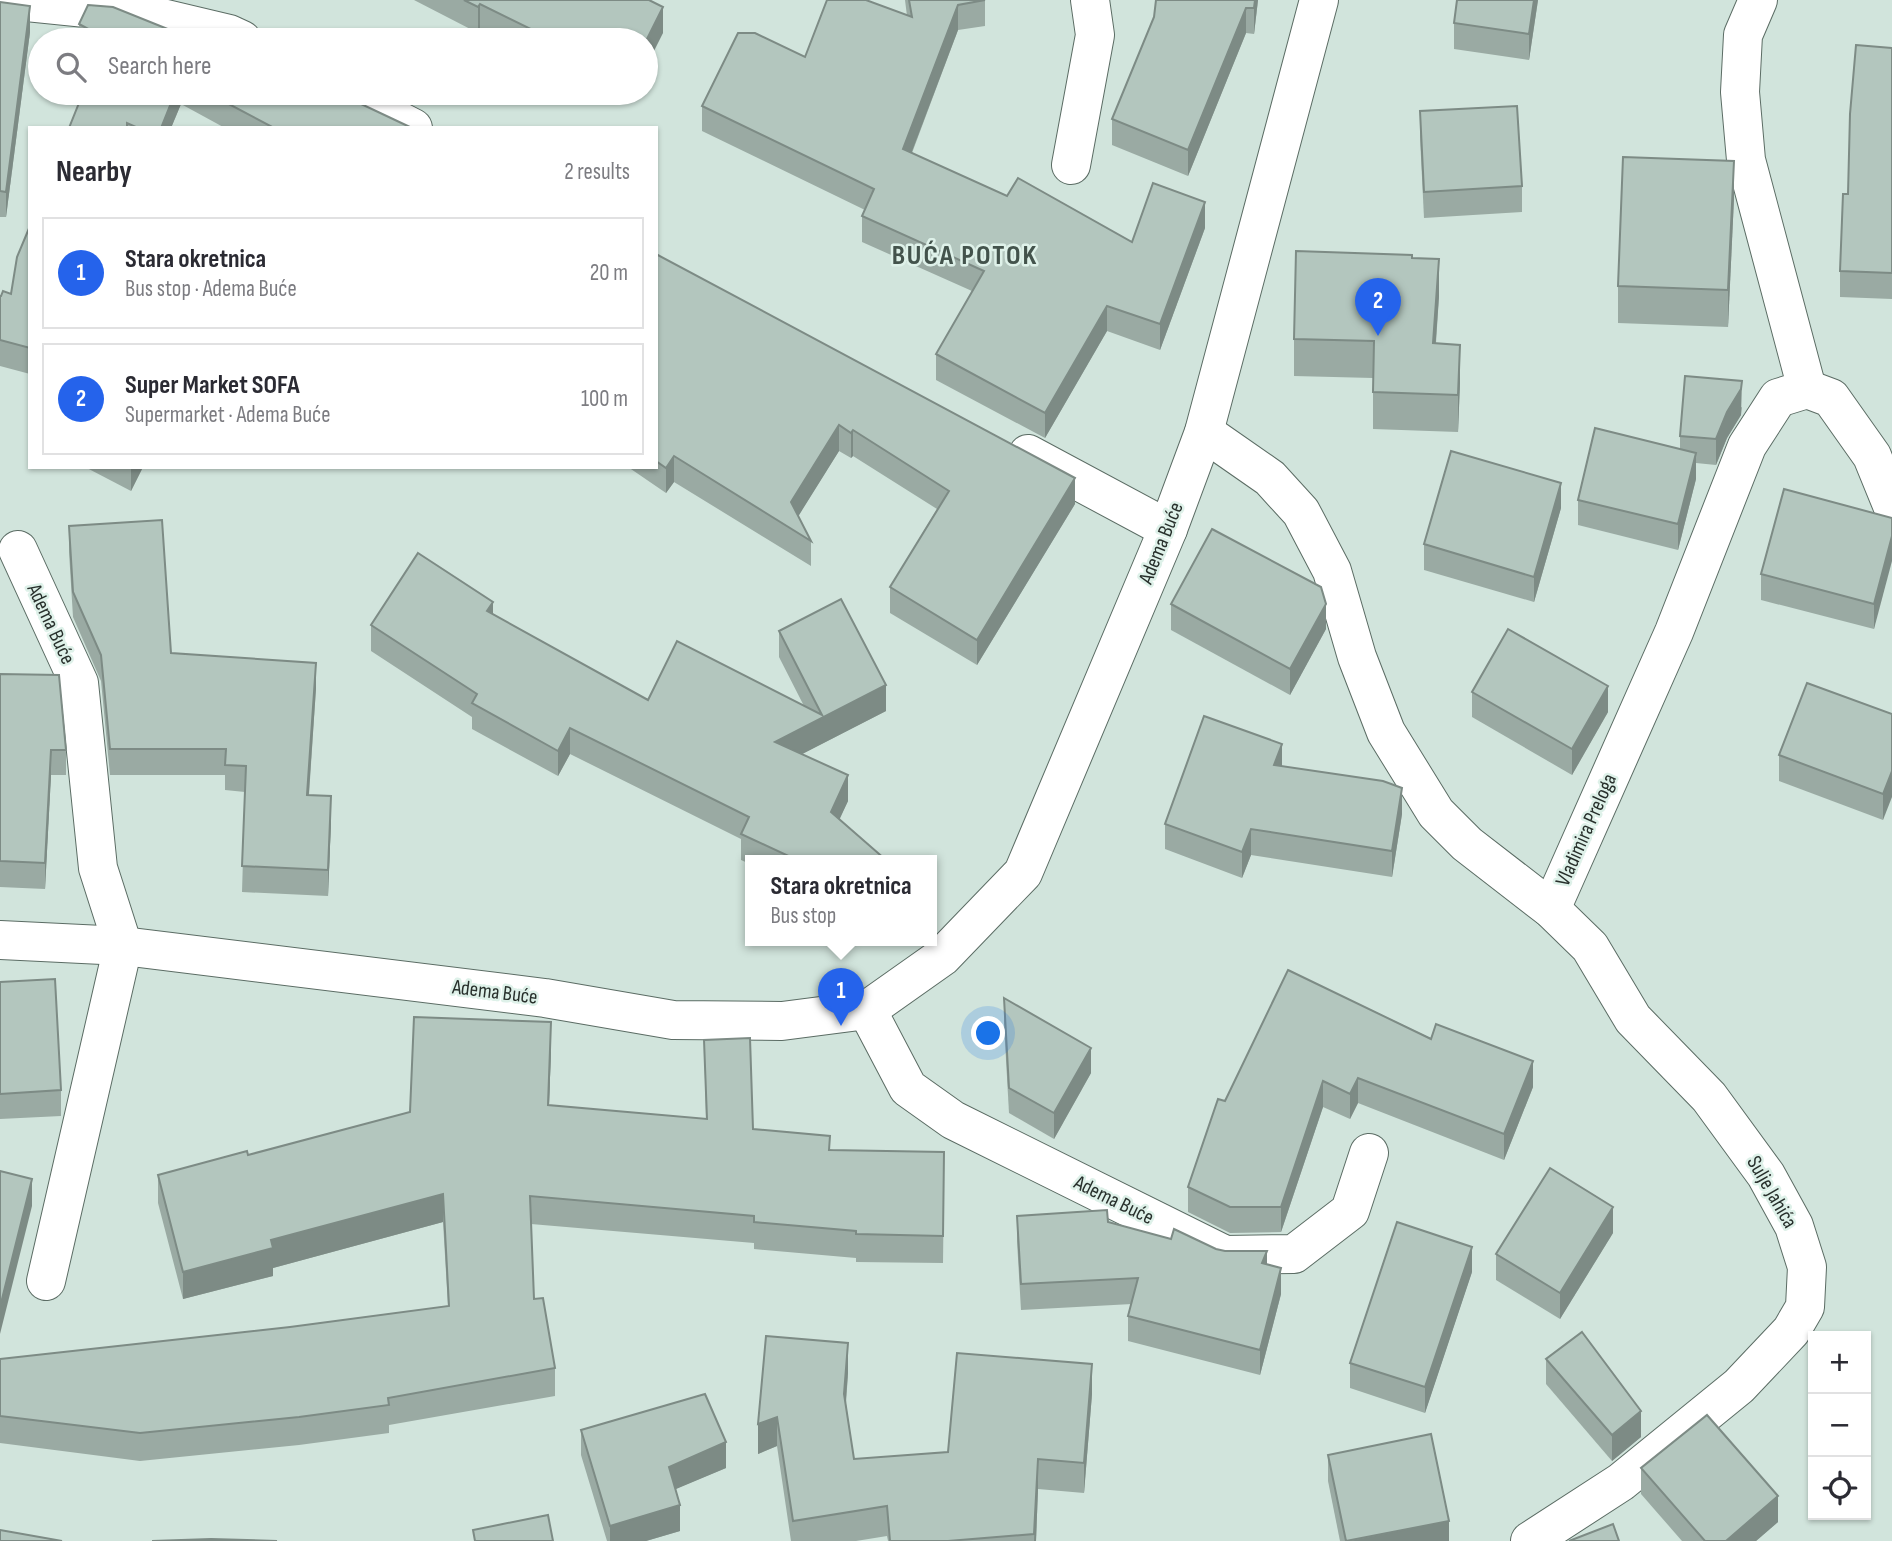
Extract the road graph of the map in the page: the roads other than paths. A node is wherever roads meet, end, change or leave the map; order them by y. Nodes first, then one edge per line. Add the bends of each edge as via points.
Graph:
1 (7, 0) edge
2 (1090, 0) edge
3 (1319, 0) edge
4 (1758, 0) edge
5 (204, 28) edge
6 (369, 105) edge
7 (410, 126) edge
8 (1071, 164) dead end
9 (1807, 389) junction
10 (1204, 432) junction
11 (998, 437) edge
12 (1892, 505) edge
13 (1168, 529) junction
14 (18, 550) dead end
15 (1552, 909) junction
16 (0, 940) edge
17 (123, 946) junction
18 (867, 1010) junction
19 (1369, 1153) dead end
20 (46, 1281) dead end
21 (1530, 1541) edge

1 - 5 street via 145,14
2 - 8 street via 1095,35
3 - 10 street, Adema Buće
4 - 9 street via 1743,35 1740,92 1746,160
6 - 7 street
9 - 12 street via 1831,398 1872,456
9 - 15 street, Vladimira Preloga via 1778,398 1747,446 1674,632
10 - 13 street, Adema Buće
10 - 15 street, Vladimira Preloga via 1270,478 1301,512 1332,571 1357,657 1386,732 1436,813 1467,844
11 - 13 street
13 - 18 street, Adema Buće via 1023,873 942,957
14 - 17 street, Adema Buće via 79,683 97,868
15 - 21 street, Sulje Jahića via 1590,947 1633,1019 1709,1097 1766,1175 1794,1226 1807,1267 1805,1307 1791,1331 1739,1386 1620,1482
16 - 17 street, Adema Buće
17 - 18 street, Adema Buće via 545,998 673,1020 782,1021
17 - 20 street
18 - 19 street, Adema Buće via 908,1088 953,1120 1225,1255 1294,1254 1350,1210

